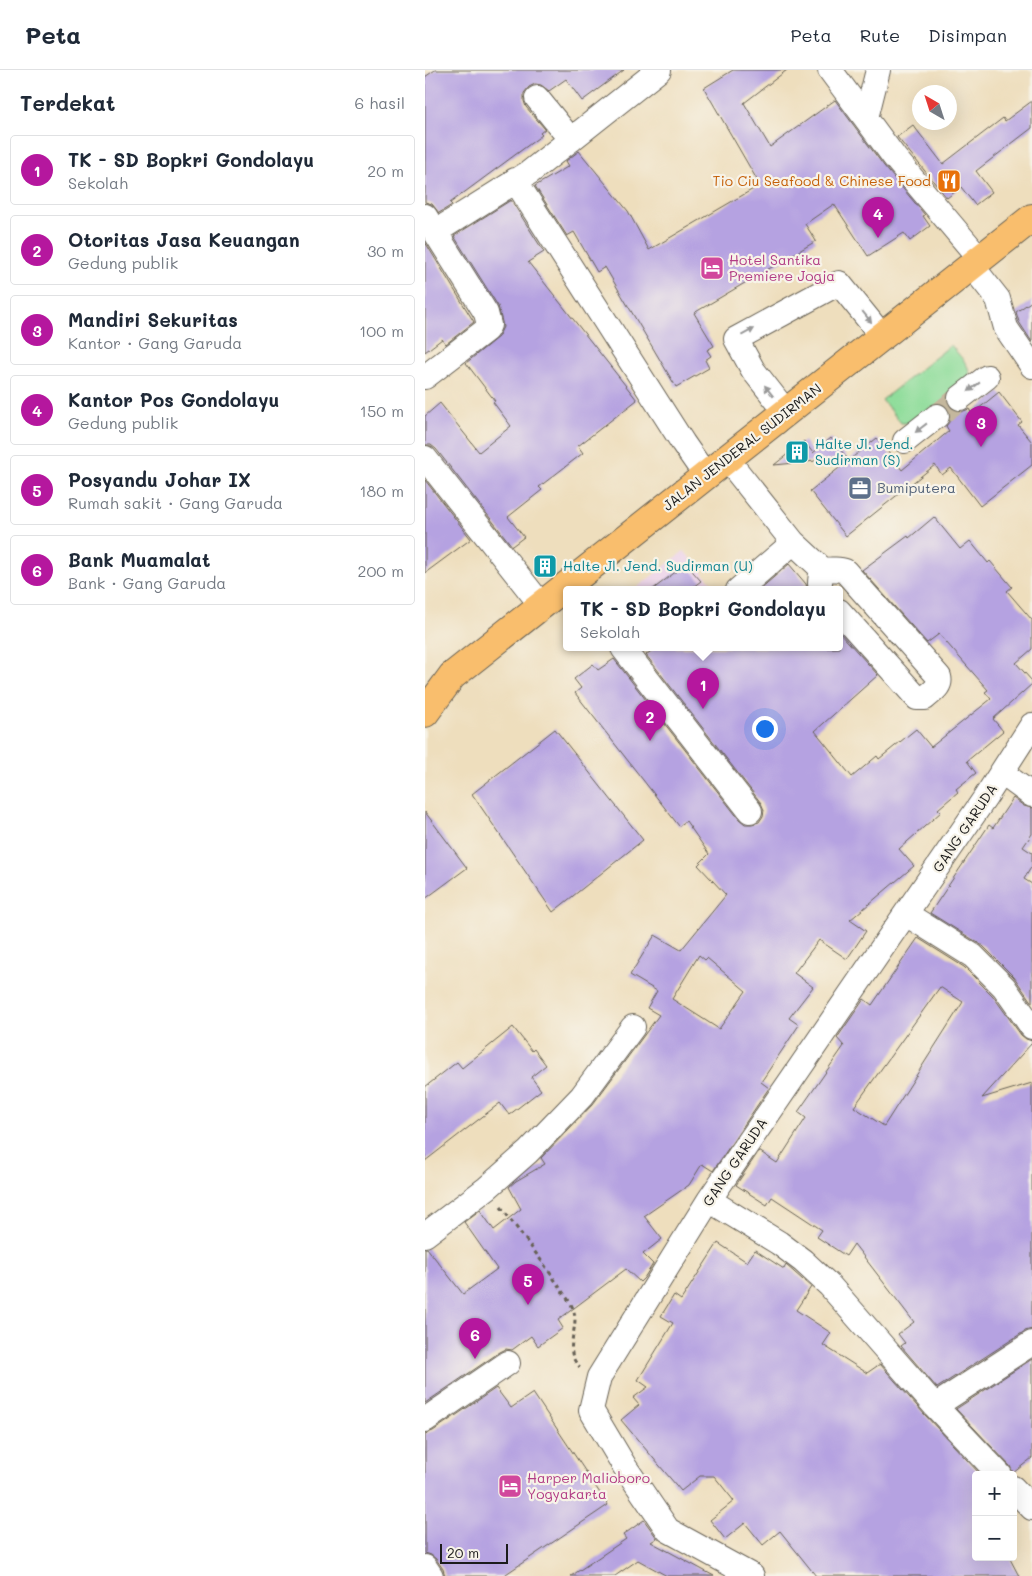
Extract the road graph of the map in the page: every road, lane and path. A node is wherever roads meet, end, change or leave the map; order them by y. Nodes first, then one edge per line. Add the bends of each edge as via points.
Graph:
1 (659, 70) edge
2 (830, 70) edge
3 (878, 70) edge
4 (537, 98) dead end
5 (866, 118) junction
6 (571, 140) junction
7 (515, 180) junction
8 (1032, 218) edge
9 (430, 224) edge
10 (976, 263) junction
11 (882, 336) junction
12 (1032, 366) edge
13 (425, 377) edge
14 (987, 377) dead end
15 (960, 398) tunnel mouth
16 (786, 412) junction
17 (937, 416) tunnel mouth
18 (905, 441) dead end
19 (425, 458) edge
20 (727, 459) junction
21 (706, 476) junction
22 (787, 548) dead end
23 (821, 579) edge
24 (575, 586) edge
25 (743, 586) edge
26 (563, 593) edge
27 (542, 606) junction
28 (843, 615) edge
29 (625, 651) edge
30 (452, 676) junction
31 (425, 688) edge
32 (425, 713) edge
33 (1032, 725) edge
34 (1002, 773) junction
35 (1032, 795) edge
36 (750, 811) dead end
37 (906, 914) junction
38 (633, 1026) dead end
39 (1032, 1027) edge
40 (487, 1188) junction
41 (709, 1200) junction
42 (425, 1235) edge
43 (1032, 1342) edge
44 (508, 1363) dead end
45 (598, 1383) junction
46 (935, 1406) junction
47 (425, 1420) edge
48 (997, 1471) edge
49 (1017, 1492) edge
50 (1032, 1508) edge
51 (425, 1567) edge
52 (431, 1576) edge
53 (752, 1576) edge

1 - 6 street
2 - 5 street
3 - 5 street
4 - 6 street
5 - 10 street
6 - 7 street
7 - 9 street
7 - 21 street
8 - 10 main road, JALAN JENDERAL SUDIRMAN
9 - 13 street via 486,313 489,325
10 - 11 main road, JALAN JENDERAL SUDIRMAN
10 - 12 street via 998,300 1006,328
11 - 16 main road, JALAN JENDERAL SUDIRMAN
16 -> 11 street via 753,370 736,339 839,283
14 -> 15 street
16 - 20 main road, JALAN JENDERAL SUDIRMAN
17 -> 18 street
19 - 27 street
20 - 21 main road, JALAN JENDERAL SUDIRMAN
20 - 23 street
21 - 24 main road, JALAN JENDERAL SUDIRMAN
22 - 25 street
23 - 28 street via 825,570 837,568 845,571 939,677 939,685 925,698 917,698
26 - 27 main road, JALAN JENDERAL SUDIRMAN
27 - 30 main road, JALAN JENDERAL SUDIRMAN
29 - 36 street
30 - 31 main road, JALAN JENDERAL SUDIRMAN
30 - 32 main road, JALAN JENDERAL SUDIRMAN
33 - 34 street, GANG GARUDA
34 - 35 street
34 - 37 street, GANG GARUDA
37 - 39 street via 973,956 1004,987
37 - 41 street, GANG GARUDA
38 - 40 street via 582,1096 528,1152
40 - 42 street
40 - 45 path via 572,1306 575,1317 573,1361
41 - 45 street, GANG GARUDA
41 - 46 street via 779,1243 830,1286
43 - 46 street
44 - 47 street
45 - 53 street, GANG GARUDA via 591,1410 668,1530
46 - 48 street
49 - 50 street
51 - 52 street

